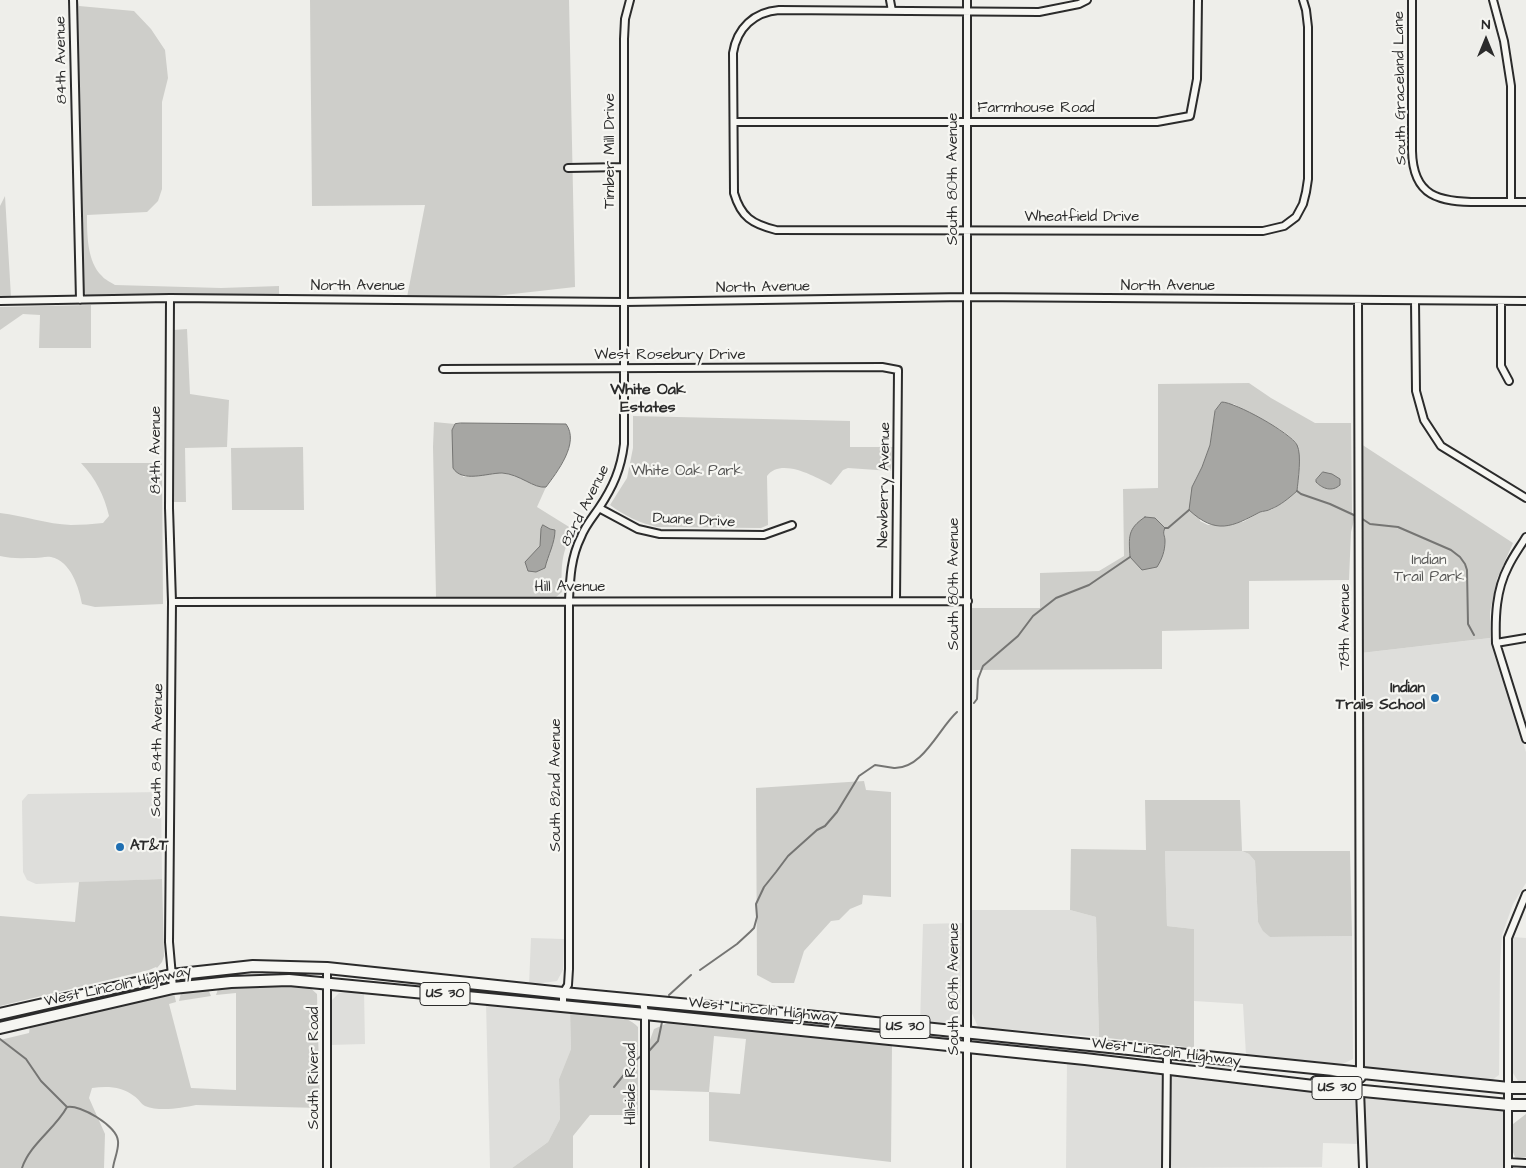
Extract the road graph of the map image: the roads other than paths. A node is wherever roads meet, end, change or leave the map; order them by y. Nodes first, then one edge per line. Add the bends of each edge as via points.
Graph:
1 (73, 0) edge
2 (630, 0) edge
3 (890, 0) edge
4 (967, 0) edge
5 (1087, 0) edge
6 (1198, 0) edge
7 (1303, 0) edge
8 (1412, 0) edge
9 (1493, 0) edge
10 (892, 11) junction
11 (967, 11) junction
12 (967, 121) junction
13 (734, 122) junction
14 (568, 168) dead end
15 (623, 168) junction
16 (1511, 202) junction
17 (1526, 202) edge
18 (967, 230) junction
19 (967, 297) junction
20 (170, 298) junction
21 (80, 300) junction
22 (0, 301) edge
23 (1358, 301) junction
24 (1415, 301) junction
25 (1501, 301) junction
26 (1526, 301) edge
27 (624, 302) junction
28 (443, 369) dead end
29 (623, 369) junction
30 (898, 370) joint
31 (1509, 381) dead end
32 (1526, 498) edge
33 (599, 508) junction
34 (792, 525) dead end
35 (1526, 537) edge
36 (569, 600) junction
37 (896, 600) junction
38 (968, 600) junction
39 (172, 602) junction
40 (1526, 638) edge
41 (1496, 643) junction
42 (1526, 737) edge
43 (1526, 894) edge
44 (327, 968) junction
45 (171, 975) junction
46 (327, 983) junction
47 (173, 988) junction
48 (563, 994) junction
49 (643, 1000) junction
50 (563, 1006) junction
51 (0, 1014) edge
52 (645, 1014) junction
53 (0, 1028) edge
54 (967, 1033) junction
55 (968, 1047) junction
56 (1167, 1053) junction
57 (1166, 1068) junction
58 (1360, 1073) junction
59 (1297, 1084) junction
60 (1509, 1088) junction
61 (1526, 1088) edge
62 (1360, 1090) junction
63 (1508, 1105) junction
64 (1526, 1105) edge
65 (1526, 1163) edge
66 (1508, 1165) edge
67 (327, 1168) edge
68 (645, 1168) edge
69 (967, 1168) edge
70 (1166, 1168) edge
71 (1363, 1168) edge

1 - 21 street, 84th Avenue
2 - 15 street, Timber Mill Drive via 624,30
3 - 10 street
4 - 11 street, South 80th Avenue
5 - 11 street, Wheatfield Drive via 1039,12
6 - 12 street, Farmhouse Road via 1197,79 1190,116 1157,122
7 - 18 street, Wheatfield Drive via 1308,27 1308,179 1303,204 1296,217 1284,226 1262,231
8 - 16 street, South Graceland Lane via 1412,151 1416,177 1428,192 1448,201
9 - 16 street via 1511,86
10 - 11 street, Wheatfield Drive
10 - 13 street, Wheatfield Drive via 779,10 754,17 743,28 734,47
11 - 12 street, South 80th Avenue
12 - 13 street, Farmhouse Road
12 - 18 street, South 80th Avenue
13 - 18 street, Wheatfield Drive via 734,194 748,220 762,227 776,230
14 - 15 street
15 - 27 street, Timber Mill Drive
16 - 17 street, South Graceland Lane
18 - 19 street, South 80th Avenue
19 - 23 street, North Avenue
19 - 27 street, North Avenue
19 - 38 street, South 80th Avenue
20 - 21 street, North Avenue
20 - 27 street, North Avenue
20 - 39 street, 84th Avenue
21 - 22 street, North Avenue
23 - 24 street, North Avenue
23 - 58 street, 78th Avenue
24 - 25 street, North Avenue
24 - 32 street via 1416,391 1424,420 1440,446
25 - 26 street, North Avenue
25 - 31 street via 1501,366
27 - 29 street, 82rd Avenue
28 - 29 street, West Rosebury Drive
29 - 30 street, West Rosebury Drive via 882,367
29 - 33 street, 82rd Avenue via 624,444 621,464
30 - 37 street, Newberry Avenue
33 - 34 street, Duane Drive via 638,529 660,534 764,535
33 - 36 street, 82rd Avenue via 574,554
35 - 41 street via 1502,580 1496,614
36 - 37 street, Hill Avenue
36 - 39 street, Hill Avenue
36 - 48 street, South 82nd Avenue via 569,968 568,985
37 - 38 street, Hill Avenue
38 - 54 street, South 80th Avenue
39 - 45 street, South 84th Avenue
40 - 41 street
41 - 42 street
43 - 60 street via 1508,938
44 - 45 main road, West Lincoln Highway / US 30 via 253,966
44 - 46 street, South River Road
44 - 48 main road, West Lincoln Highway / US 30
45 - 47 street, South 84th Avenue
45 - 51 main road, West Lincoln Highway / US 30
46 - 47 main road, West Lincoln Highway / US 30 via 254,981
46 - 50 main road, West Lincoln Highway / US 30
46 - 67 street, South River Road
47 - 53 main road, West Lincoln Highway / US 30
48 - 49 main road, West Lincoln Highway / US 30
48 - 50 street, South 82nd Avenue
49 - 52 street, Hillside Road
49 - 54 main road, West Lincoln Highway / US 30
50 - 52 main road, West Lincoln Highway / US 30
52 - 55 main road, West Lincoln Highway / US 30
52 - 68 street, Hillside Road
54 - 55 street, South 80th Avenue
54 - 56 main road, West Lincoln Highway / US 30
55 - 57 main road, West Lincoln Highway / US 30
55 - 69 street, South 80th Avenue
56 - 57 street
56 - 58 main road, West Lincoln Highway / US 30
57 - 59 main road, West Lincoln Highway / US 30
57 - 70 street
58 - 59 main road via 1357,1079
58 - 60 main road, West Lincoln Highway / US 30
59 - 62 main road, West Lincoln Highway / US 30
60 - 61 main road, West Lincoln Highway / US 30
60 - 63 street
62 - 63 main road, West Lincoln Highway / US 30
62 - 71 street
63 - 64 main road, West Lincoln Highway / US 30
63 - 66 street
65 - 66 street

